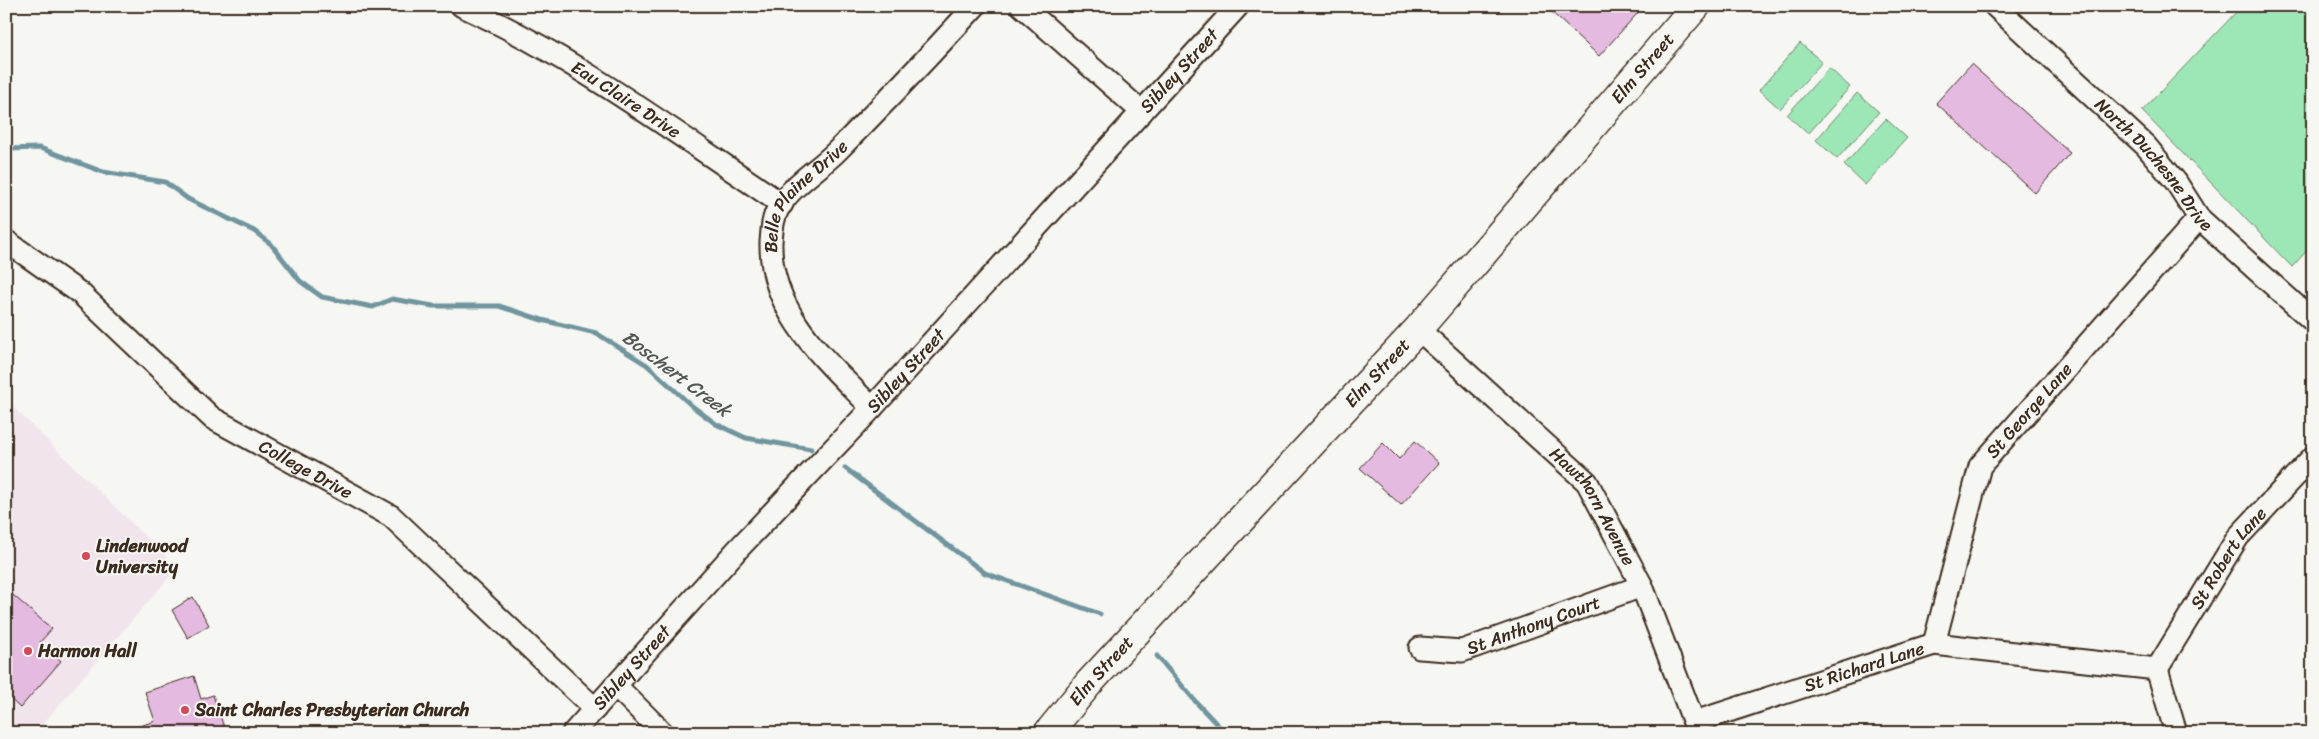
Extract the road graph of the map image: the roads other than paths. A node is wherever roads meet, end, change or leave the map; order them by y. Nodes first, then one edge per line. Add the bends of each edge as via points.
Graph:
1 (462, 6) edge
2 (975, 6) edge
3 (1022, 6) edge
4 (1238, 6) edge
5 (1995, 6) edge
6 (1698, 8) edge
7 (1142, 112) junction
8 (782, 204) junction
9 (2199, 218) junction
10 (6, 241) edge
11 (2313, 321) edge
12 (1418, 329) junction
13 (872, 408) junction
14 (2313, 457) edge
15 (1642, 586) junction
16 (1934, 644) junction
17 (1420, 648) dead end
18 (2157, 668) junction
19 (615, 685) junction
20 (595, 709) junction
21 (1697, 727) edge
22 (574, 733) edge
23 (663, 733) edge
24 (1048, 733) edge
25 (2176, 733) edge

1 - 8 street, Eau Claire Drive via 528,39 587,74
2 - 8 street, Belle Plaine Drive via 907,80
3 - 7 street
4 - 7 street, Sibley Street
5 - 9 street, North Duchesne Drive via 2146,146 2176,182
6 - 12 main road, Elm Street
7 - 13 street, Sibley Street
8 - 13 street, Belle Plaine Drive via 773,222 771,252 772,270 781,298 816,349
9 - 11 street, North Duchesne Drive
9 - 16 street, St George Lane via 1980,466
10 - 20 street, College Drive via 80,293 212,418 391,516
12 - 15 street, Hawthorn Avenue via 1586,482
12 - 24 main road, Elm Street via 1096,676
13 - 19 street, Sibley Street
14 - 18 street, St Robert Lane via 2238,537
15 - 17 street, St Anthony Court via 1462,651
15 - 21 street, Hawthorn Avenue
16 - 18 street, St Richard Lane
16 - 21 street, St Richard Lane
18 - 25 street
19 - 20 street, Sibley Street
19 - 23 street
20 - 22 street, Sibley Street

